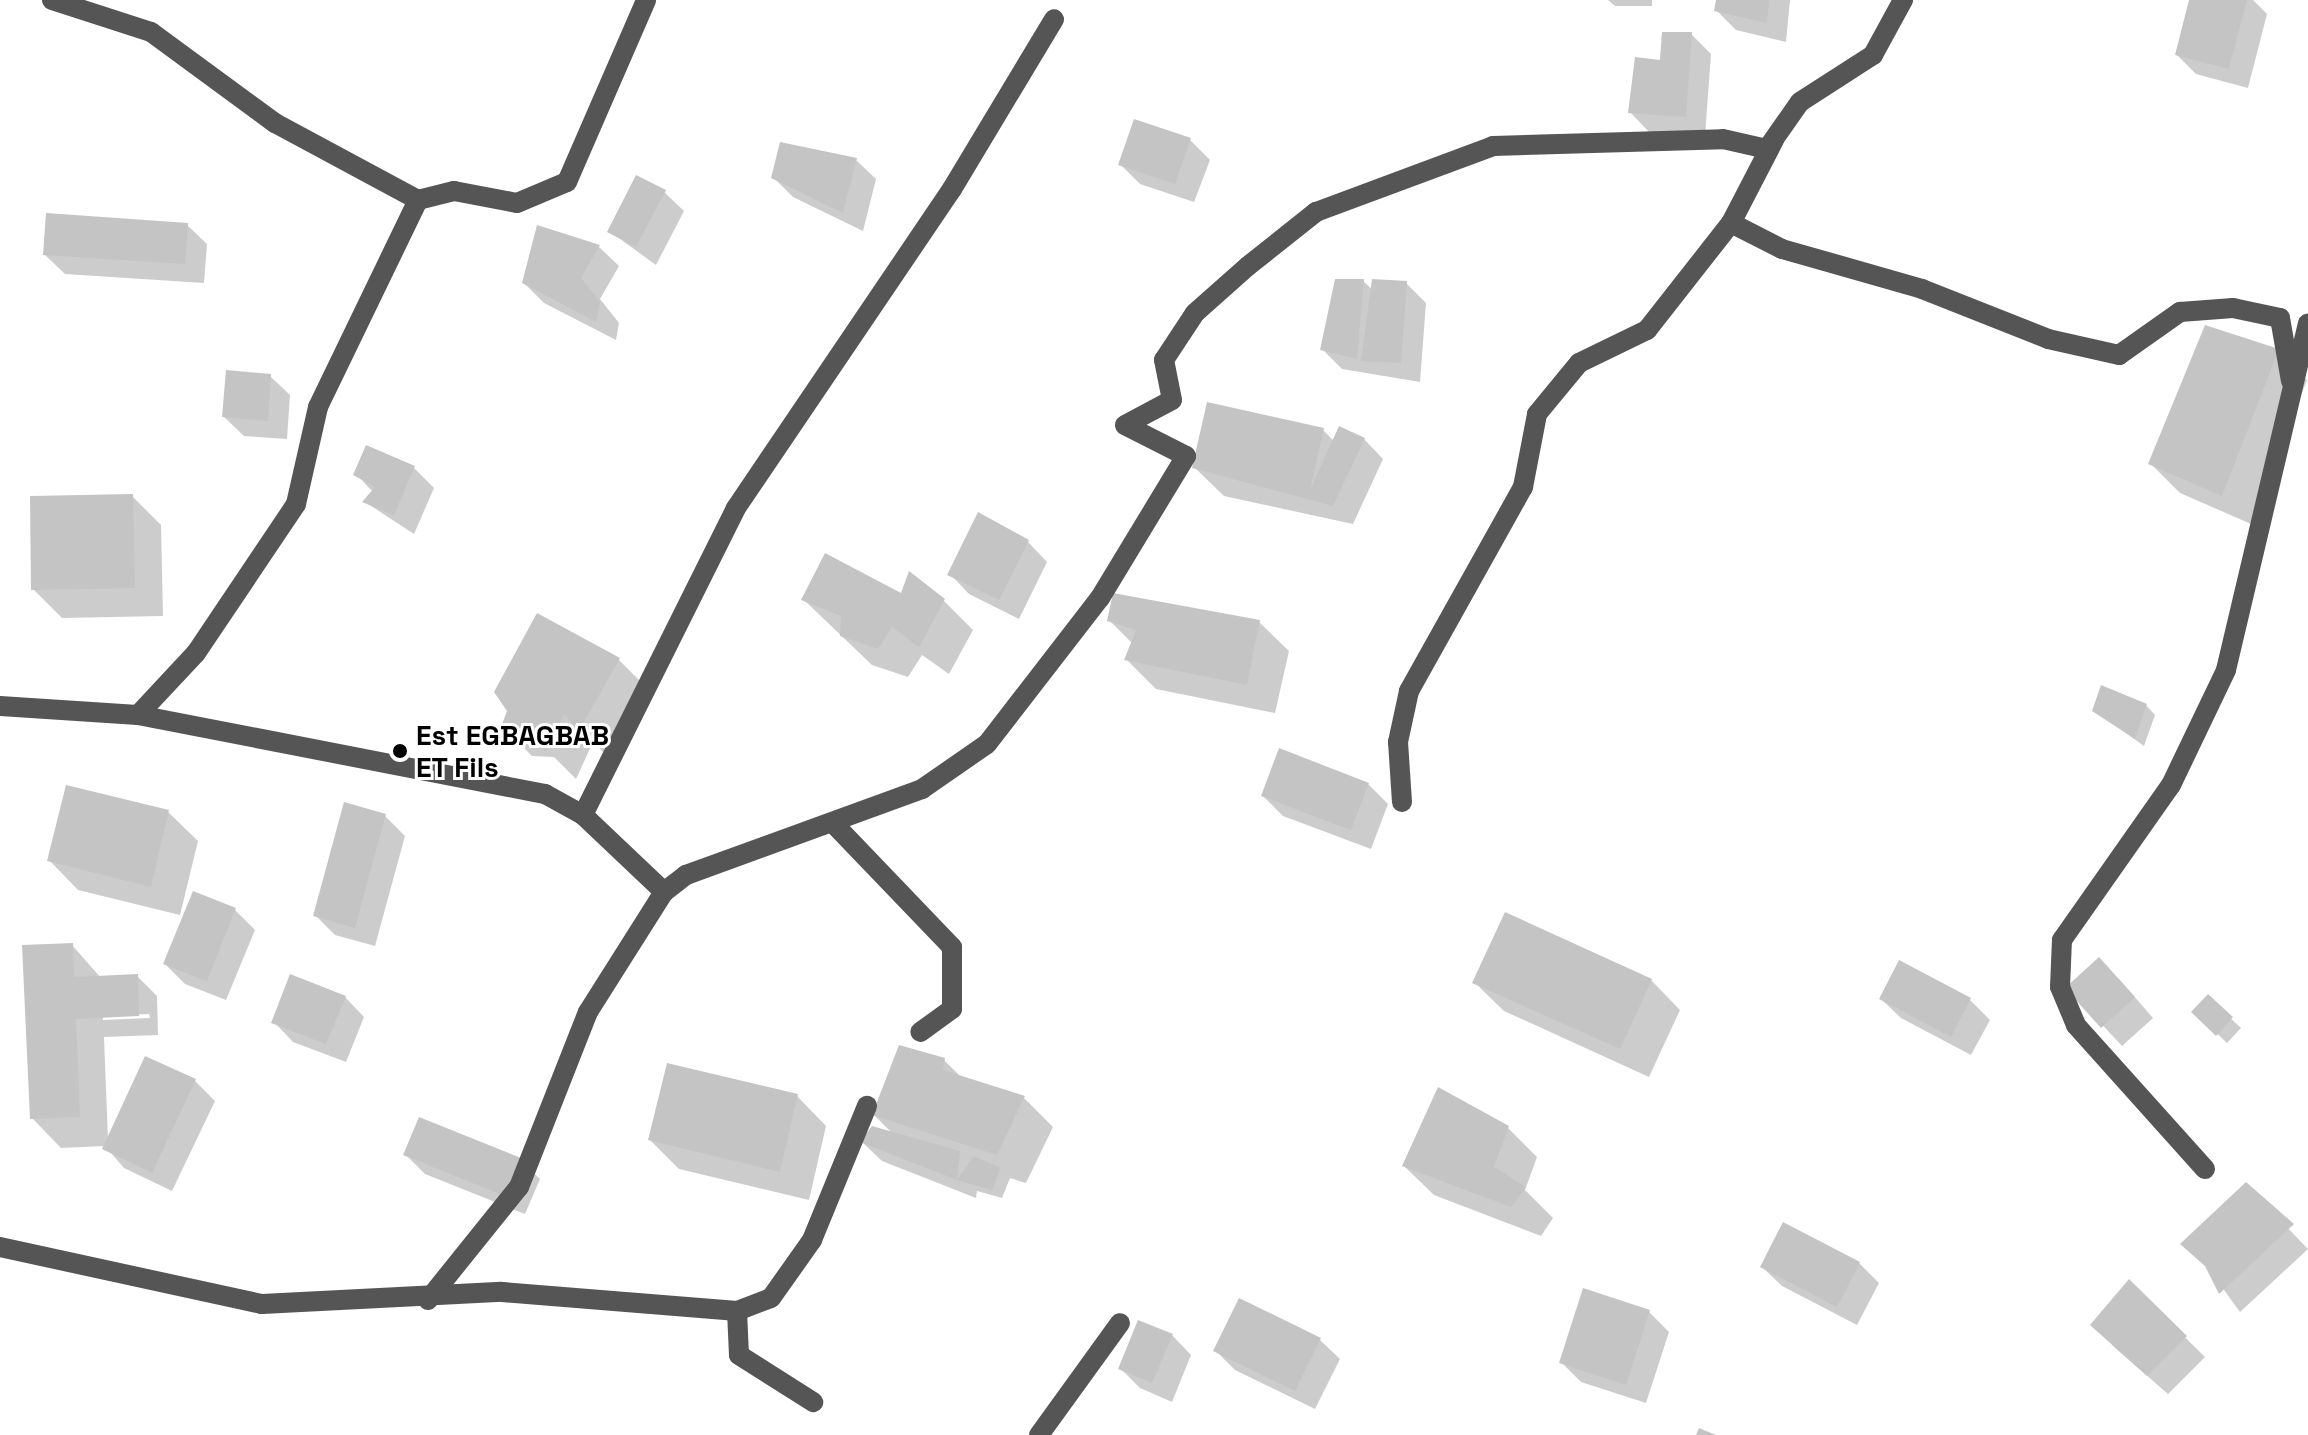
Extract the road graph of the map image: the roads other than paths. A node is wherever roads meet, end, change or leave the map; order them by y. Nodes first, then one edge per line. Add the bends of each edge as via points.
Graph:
1 (52, 0) edge
2 (646, 0) edge
3 (1903, 0) edge
4 (633, 9) edge
5 (1054, 19) dead end
6 (1778, 133) junction
7 (418, 200) junction
8 (1731, 223) junction
9 (2308, 324) edge
10 (2294, 393) junction
11 (0, 706) edge
12 (138, 715) junction
13 (1402, 802) dead end
14 (583, 815) junction
15 (833, 823) junction
16 (664, 892) junction
17 (920, 1032) dead end
18 (867, 1106) dead end
19 (2205, 1169) dead end
20 (0, 1247) edge
21 (428, 1300) junction
22 (737, 1311) junction
23 (1120, 1323) dead end
24 (813, 1402) dead end
25 (1039, 1435) edge

1 - 7 street via 151,32 275,123
2 - 4 street
3 - 6 street via 1873,55 1800,102
4 - 7 street via 567,182 517,203 454,191
5 - 14 street via 952,189 736,508
6 - 8 street
6 - 15 street via 1767,149 1723,139 1493,146 1316,212 1195,313 1164,360 1172,400 1125,425 1186,456 1100,598 987,744 922,789
7 - 12 street via 318,407 296,504 196,653
8 - 10 street via 1782,249 1922,289 2048,339 2119,355 2180,312 2233,308 2280,318
8 - 13 street via 1647,330 1579,363 1537,414 1523,487 1409,691 1398,742
9 - 10 street
10 - 19 street via 2226,670 2171,785 2062,940 2060,987 2076,1025
11 - 12 street
12 - 14 street via 545,794
14 - 16 street
15 - 16 street via 686,875
15 - 17 street via 952,947 952,1009
16 - 21 street via 588,1012 519,1187
18 - 22 street via 812,1240 771,1298
20 - 21 street via 262,1304
21 - 22 street via 502,1292
22 - 24 street via 739,1355
23 - 25 street

